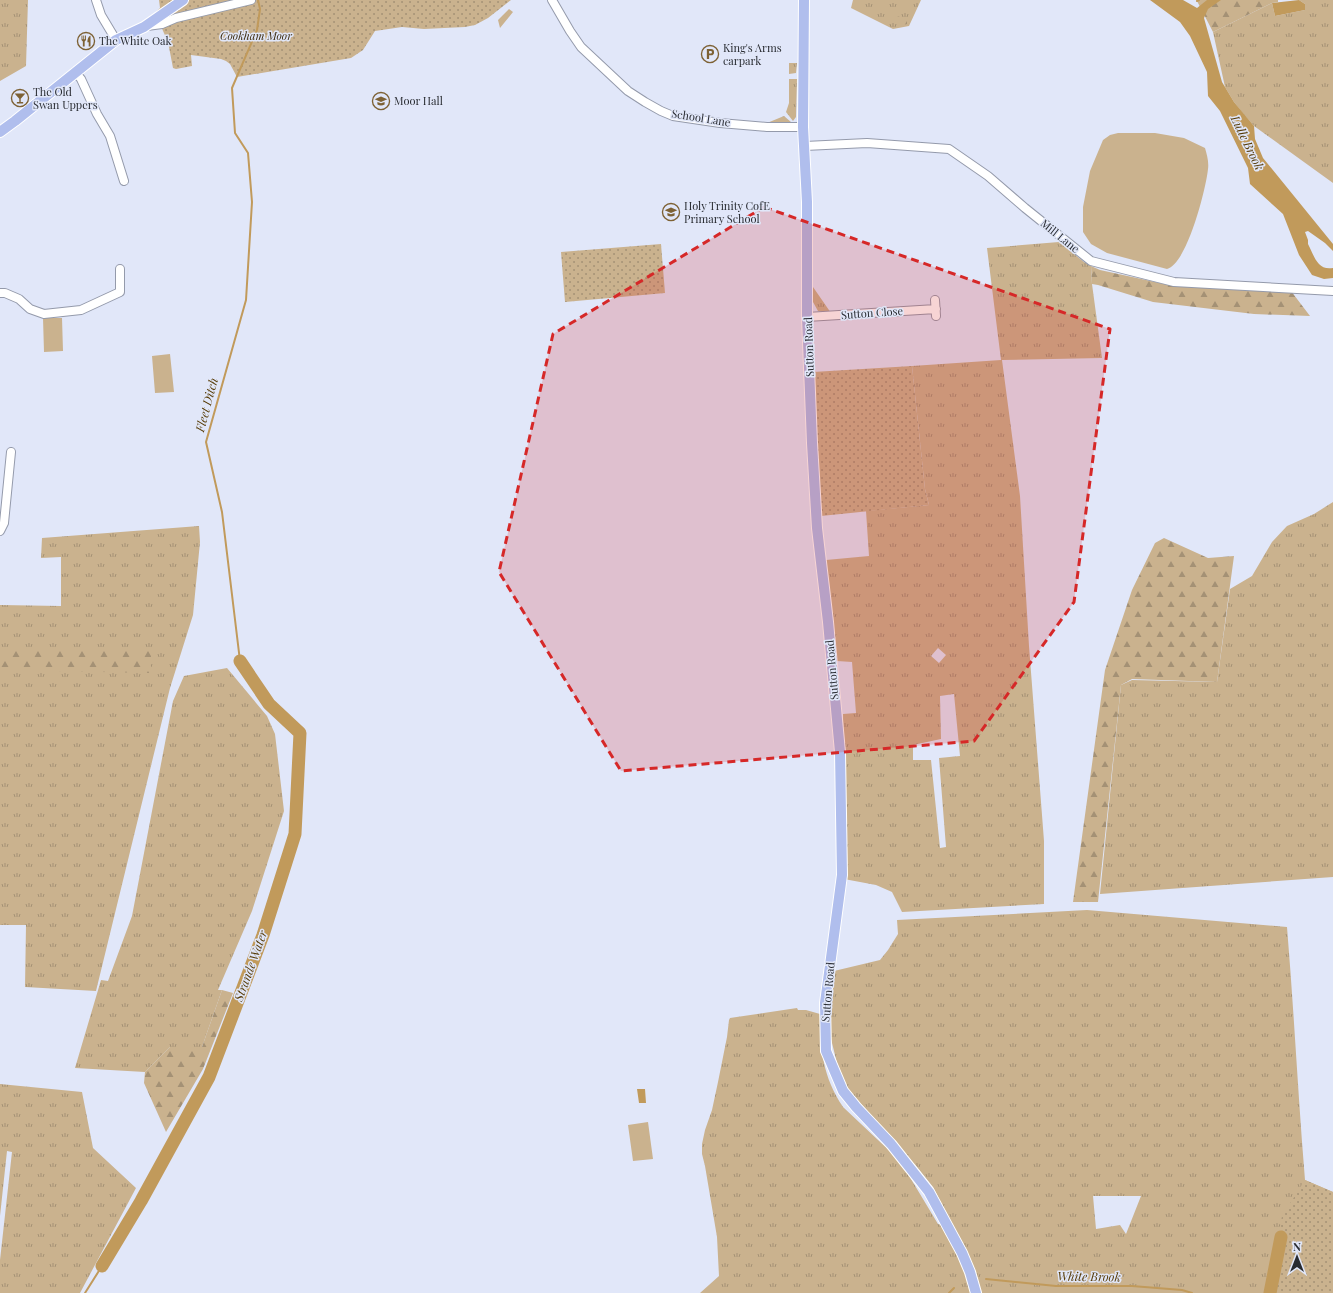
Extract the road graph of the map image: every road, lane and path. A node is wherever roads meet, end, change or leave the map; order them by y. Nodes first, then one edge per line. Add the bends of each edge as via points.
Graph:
1 (96, 0) edge
2 (183, 0) edge
3 (251, 0) edge
4 (552, 0) edge
5 (804, 0) edge
6 (144, 27) junction
7 (116, 40) junction
8 (75, 72) junction
9 (803, 127) junction
10 (0, 132) edge
11 (805, 146) junction
12 (124, 181) dead end
13 (120, 269) dead end
14 (1333, 291) edge
15 (0, 293) edge
16 (935, 300) dead end
17 (807, 317) junction
18 (11, 452) dead end
19 (0, 531) edge
20 (976, 1293) edge

1 - 7 street via 101,15
2 - 6 main road
3 - 6 street
4 - 9 street, School Lane via 581,47 628,91 661,111 673,116 720,123
5 - 9 main road, Sutton Road
6 - 7 main road
7 - 8 main road
8 - 10 main road
8 - 12 street via 110,136
9 - 11 main road, Sutton Road
11 - 14 street, Mill Lane via 867,143 949,149 988,176 1092,261 1174,282
11 - 17 main road, Sutton Road
13 - 15 street via 120,292 81,310 44,314 30,309 19,299
16 - 17 street, Sutton Close via 936,313
17 - 20 main road, Sutton Road via 817,528 840,752 842,875 825,1003 826,1051 843,1091 929,1192 962,1253
18 - 19 street via 4,523

